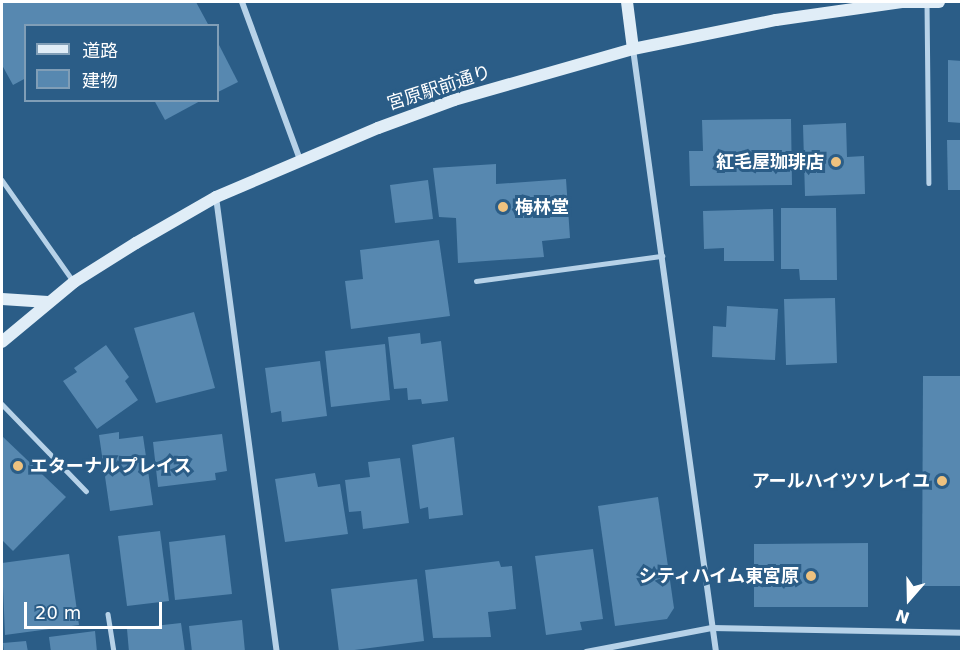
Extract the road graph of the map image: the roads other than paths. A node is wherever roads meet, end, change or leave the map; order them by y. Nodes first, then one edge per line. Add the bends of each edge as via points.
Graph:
1 (242, 2) edge
2 (627, 2) edge
3 (927, 2) edge
4 (939, 2) edge
5 (633, 49) junction
6 (300, 160) junction
7 (2, 180) edge
8 (928, 183) dead end
9 (216, 197) junction
10 (662, 256) junction
11 (476, 281) dead end
12 (74, 282) junction
13 (2, 299) edge
14 (48, 302) junction
15 (2, 342) edge
16 (2, 404) edge
17 (87, 491) dead end
18 (108, 614) dead end
19 (712, 628) junction
20 (962, 633) edge
21 (114, 651) edge
22 (277, 651) edge
23 (586, 651) edge
24 (716, 651) edge

1 - 6 street
2 - 5 street
3 - 4 street, 宮原駅前通り
3 - 5 street, 宮原駅前通り via 776,20
3 - 8 lane
5 - 6 street, 宮原駅前通り via 454,100
5 - 10 street
6 - 9 street, 宮原駅前通り
7 - 12 lane
9 - 12 street, 宮原駅前通り
9 - 22 street
10 - 11 lane
10 - 19 street
12 - 14 street, 宮原駅前通り
13 - 14 street
14 - 15 street, 宮原駅前通り
16 - 17 lane
18 - 21 lane
19 - 20 street
19 - 23 street
19 - 24 street

